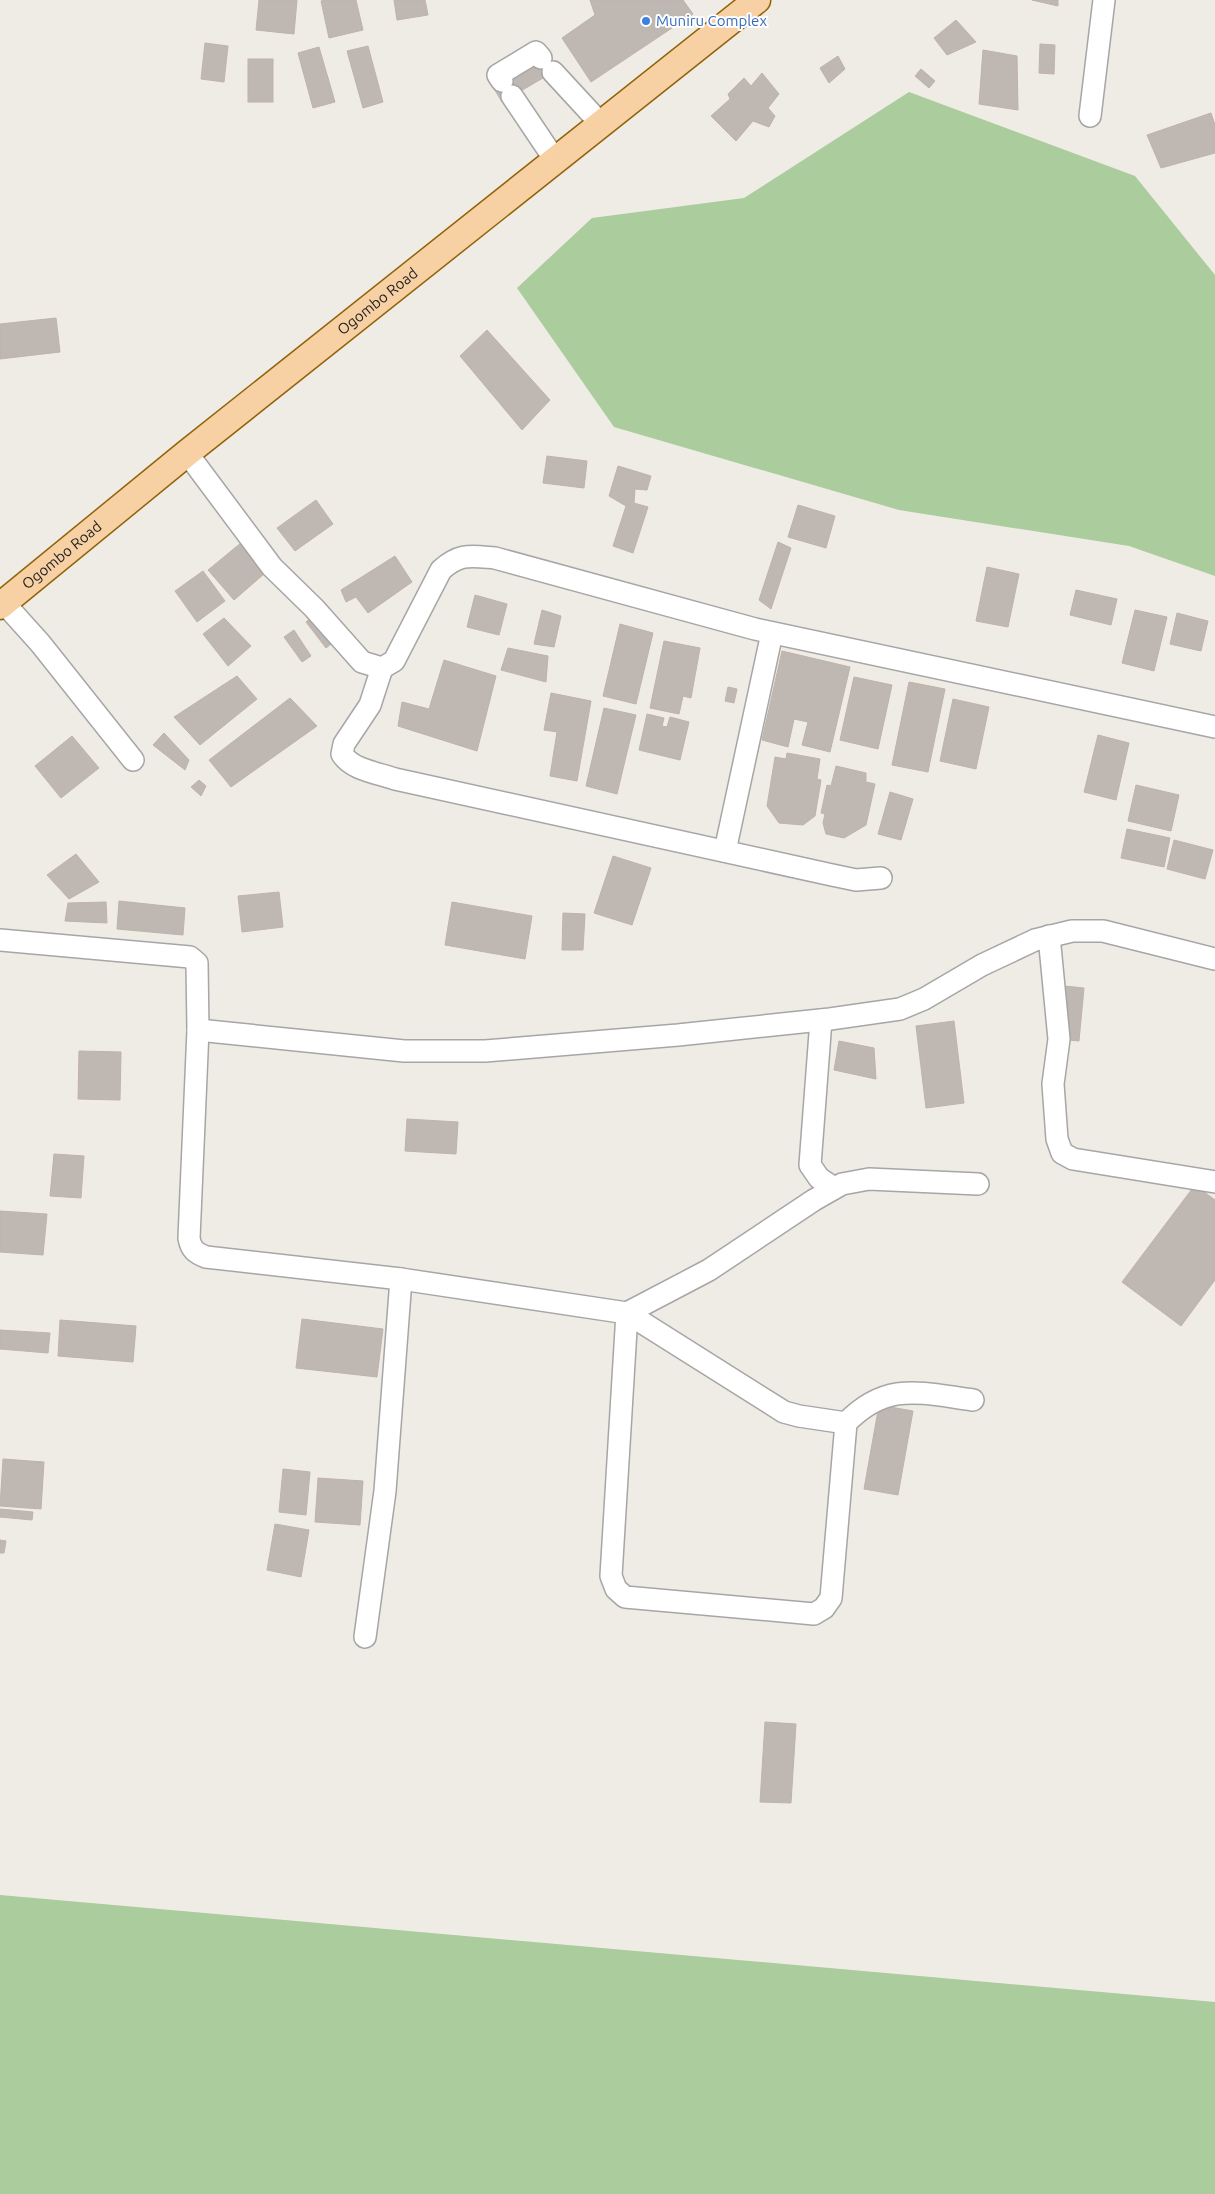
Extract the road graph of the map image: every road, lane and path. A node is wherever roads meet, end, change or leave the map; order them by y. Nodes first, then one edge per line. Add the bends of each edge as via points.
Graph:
1 (757, 0) edge
2 (1104, 0) edge
3 (1090, 116) dead end
4 (600, 124) junction
5 (555, 160) junction
6 (188, 453) junction
7 (2, 604) edge
8 (772, 633) junction
9 (382, 668) junction
10 (1215, 727) edge
11 (132, 760) dead end
12 (725, 851) junction
13 (881, 878) dead end
14 (1049, 936) junction
15 (0, 940) edge
16 (1215, 959) edge
17 (821, 1020) junction
18 (198, 1030) junction
19 (1215, 1182) edge
20 (978, 1184) dead end
21 (834, 1188) junction
22 (401, 1280) junction
23 (627, 1313) junction
24 (972, 1400) dead end
25 (846, 1423) junction
26 (366, 1637) dead end

1 - 4 main road, Ogombo Road
2 - 3 street
4 - 5 main road, Ogombo Road
4 - 5 street via 536,52 498,75
5 - 6 main road, Ogombo Road
6 - 7 main road, Ogombo Road
6 - 9 street via 272,567 362,662
7 - 11 street via 40,643
8 - 9 street via 495,558 462,556 441,570 394,660
8 - 10 street
8 - 12 street
9 - 12 street via 370,705 344,744 342,754 347,761 395,779
12 - 13 street via 856,880
14 - 16 street via 1072,930 1102,931
14 - 17 street via 982,965 924,999 900,1009
14 - 19 street via 1059,1039 1053,1084 1057,1139 1062,1153 1073,1159
15 - 18 street via 190,957 197,963 199,973
17 - 18 street via 678,1036 443,1052
17 - 21 street via 810,1166 819,1178
18 - 22 street via 190,1247 206,1257
20 - 21 street via 869,1179
21 - 23 street via 709,1270
22 - 23 street
22 - 26 street via 385,1491
23 - 25 street via 784,1412
23 - 25 street via 611,1576 616,1589 625,1597 814,1614 824,1608 831,1598
24 - 25 street via 906,1393 886,1395 871,1401

